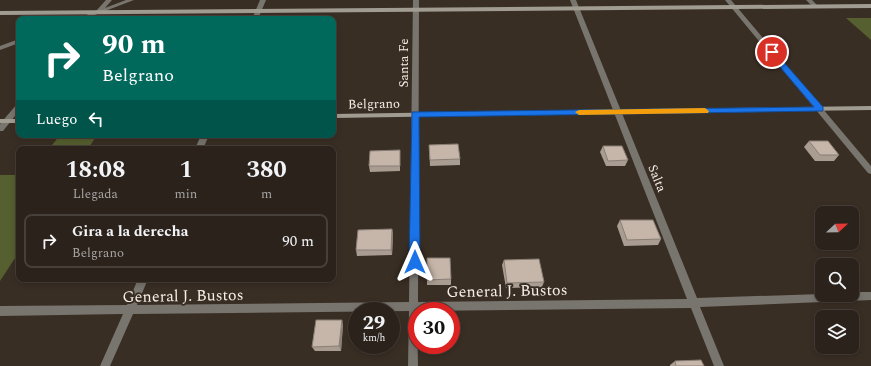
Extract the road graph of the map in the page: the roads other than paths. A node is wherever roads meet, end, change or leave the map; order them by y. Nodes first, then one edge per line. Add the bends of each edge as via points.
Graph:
1 (109, 0) edge
2 (131, 0) edge
3 (263, 0) edge
4 (416, 0) edge
5 (728, 0) edge
6 (809, 0) edge
7 (575, 4) edge
8 (733, 6) junction
9 (815, 6) junction
10 (871, 6) edge
11 (415, 9) junction
12 (259, 11) junction
13 (99, 12) junction
14 (0, 13) edge
15 (88, 16) edge
16 (96, 16) edge
17 (256, 16) edge
18 (16, 42) edge
19 (0, 48) edge
20 (871, 108) edge
21 (16, 109) edge
22 (820, 109) junction
23 (619, 112) junction
24 (415, 114) junction
25 (336, 116) edge
26 (3, 121) edge
27 (16, 121) edge
28 (0, 128) edge
29 (871, 171) edge
30 (142, 282) edge
31 (871, 296) edge
32 (415, 302) edge
33 (694, 302) junction
34 (460, 306) edge
35 (408, 307) edge
36 (129, 310) junction
37 (0, 311) edge
38 (413, 354) edge
39 (105, 366) edge
40 (413, 366) edge
41 (719, 366) edge

1 - 13 street
2 - 13 street
3 - 12 street
4 - 11 street, Santa Fe
5 - 8 street
6 - 9 street
7 - 8 main road
7 - 11 main road
7 - 23 street, Salta
8 - 9 main road
8 - 22 street
9 - 10 main road
11 - 12 main road
11 - 24 street, Santa Fe
12 - 13 main road
12 - 17 street
13 - 14 main road
13 - 15 street
13 - 16 street
18 - 19 street
20 - 22 main road, Belgrano
21 - 26 street
22 - 23 main road, Belgrano
22 - 29 street
23 - 24 main road, Belgrano
23 - 33 street, Salta
24 - 25 main road, Belgrano
24 - 32 street, Santa Fe
26 - 27 main road
26 - 28 street
30 - 36 street
31 - 33 street, General J. Bustos
33 - 34 street, General J. Bustos
33 - 41 street, Salta
35 - 36 street, General J. Bustos
36 - 37 street, General J. Bustos
36 - 39 street
38 - 40 street, Santa Fe

